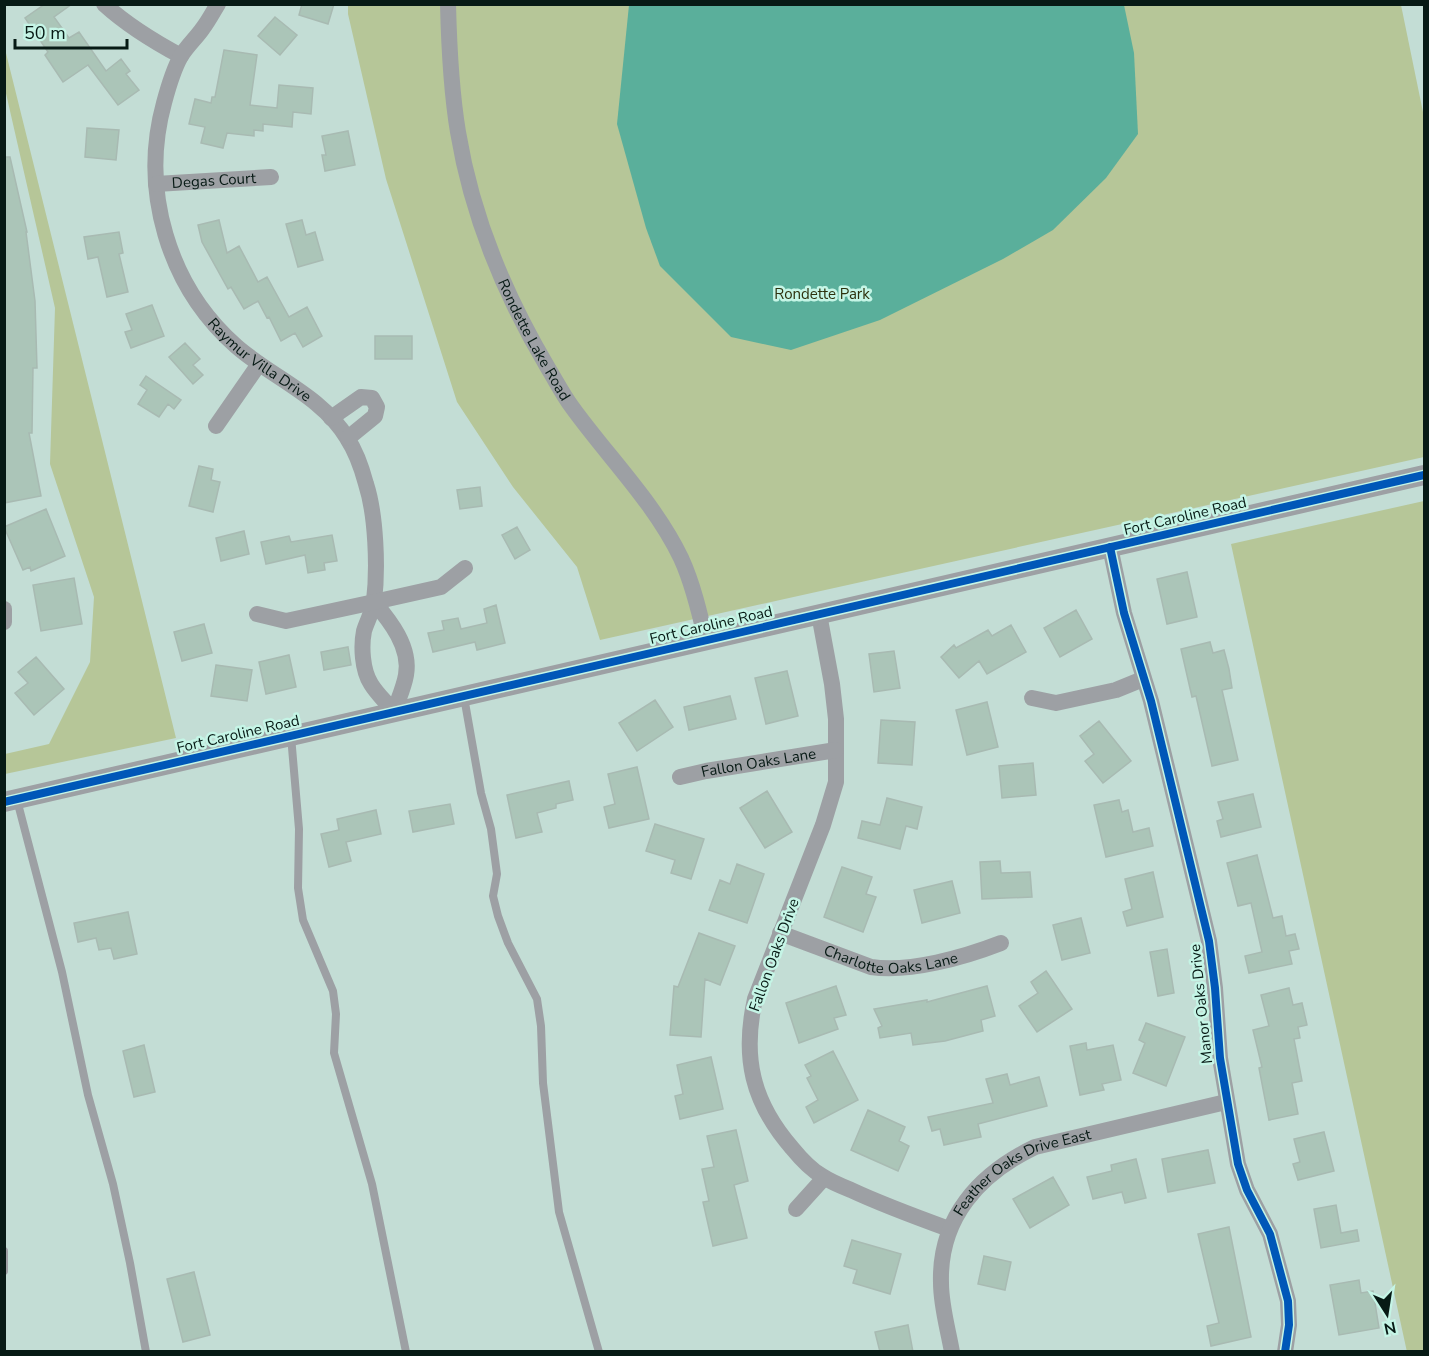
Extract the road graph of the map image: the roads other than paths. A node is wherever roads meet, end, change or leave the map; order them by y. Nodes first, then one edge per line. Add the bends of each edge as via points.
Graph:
1 (104, 4) edge
2 (218, 4) edge
3 (448, 4) edge
4 (181, 56) junction
5 (271, 177) dead end
6 (156, 184) junction
7 (259, 364) junction
8 (331, 418) junction
9 (216, 426) dead end
10 (348, 438) junction
11 (1425, 475) edge
12 (1110, 547) junction
13 (465, 568) dead end
14 (374, 602) junction
15 (4, 609) edge
16 (257, 614) dead end
17 (819, 614) junction
18 (4, 622) edge
19 (706, 641) junction
20 (1143, 679) junction
21 (464, 696) junction
22 (1032, 698) dead end
23 (394, 712) junction
24 (291, 736) junction
25 (836, 750) junction
26 (680, 777) dead end
27 (11, 801) edge
28 (780, 933) junction
29 (1001, 943) dead end
30 (1226, 1102) junction
31 (824, 1178) junction
32 (796, 1209) dead end
33 (950, 1229) junction
34 (4, 1251) edge
35 (4, 1271) edge
36 (146, 1352) edge
37 (406, 1352) edge
38 (599, 1352) edge
39 (952, 1352) edge
40 (1285, 1352) edge

1 - 4 street via 146,37
2 - 4 street, Raymur Villa Drive
3 - 19 street, Rondette Lake Road via 458,131 492,260 524,328 571,405 655,515 681,559
4 - 6 street, Raymur Villa Drive via 159,120
5 - 6 street, Degas Court
6 - 7 street, Raymur Villa Drive via 167,243 193,297 213,324
7 - 8 street, Raymur Villa Drive
7 - 9 street
8 - 10 street, Raymur Villa Drive
8 - 10 street via 361,397 372,398 377,407 375,416
10 - 14 street, Raymur Villa Drive via 366,484 373,518
11 - 12 street, Fort Caroline Road
12 - 17 street, Fort Caroline Road
12 - 20 street, Manor Oaks Drive
13 - 14 street via 441,587
14 - 16 street via 286,621
14 - 23 street, Raymur Villa Drive via 364,631 363,654 370,683
14 - 23 street via 395,626 404,650 406,673
15 - 18 street
17 - 19 street, Fort Caroline Road
17 - 25 street, Fallon Oaks Drive via 832,684
19 - 21 street, Fort Caroline Road
20 - 22 street via 1116,690 1056,703
20 - 30 street, Manor Oaks Drive via 1209,941
21 - 23 street, Fort Caroline Road
21 - 38 lane via 491,829 498,916 537,999 559,1212
23 - 24 street, Fort Caroline Road
24 - 27 street, Fort Caroline Road
24 - 37 lane via 303,920 333,991 334,1053 372,1184
25 - 26 street, Fallon Oaks Lane
25 - 28 street, Fallon Oaks Drive via 836,782 830,804
27 - 36 lane via 62,972 88,1095 113,1184
28 - 29 street, Charlotte Oaks Lane via 885,969 903,969 966,955
28 - 31 street, Fallon Oaks Drive via 749,1024 753,1080 776,1129
30 - 33 street, Feather Oaks Drive East via 1035,1147 988,1176 973,1191
30 - 40 street, Manor Oaks Drive via 1238,1164 1270,1234 1286,1290 1289,1324
31 - 32 street
31 - 33 street, Fallon Oaks Drive via 890,1208
33 - 39 street, Feather Oaks Drive East via 941,1281
34 - 35 lane

